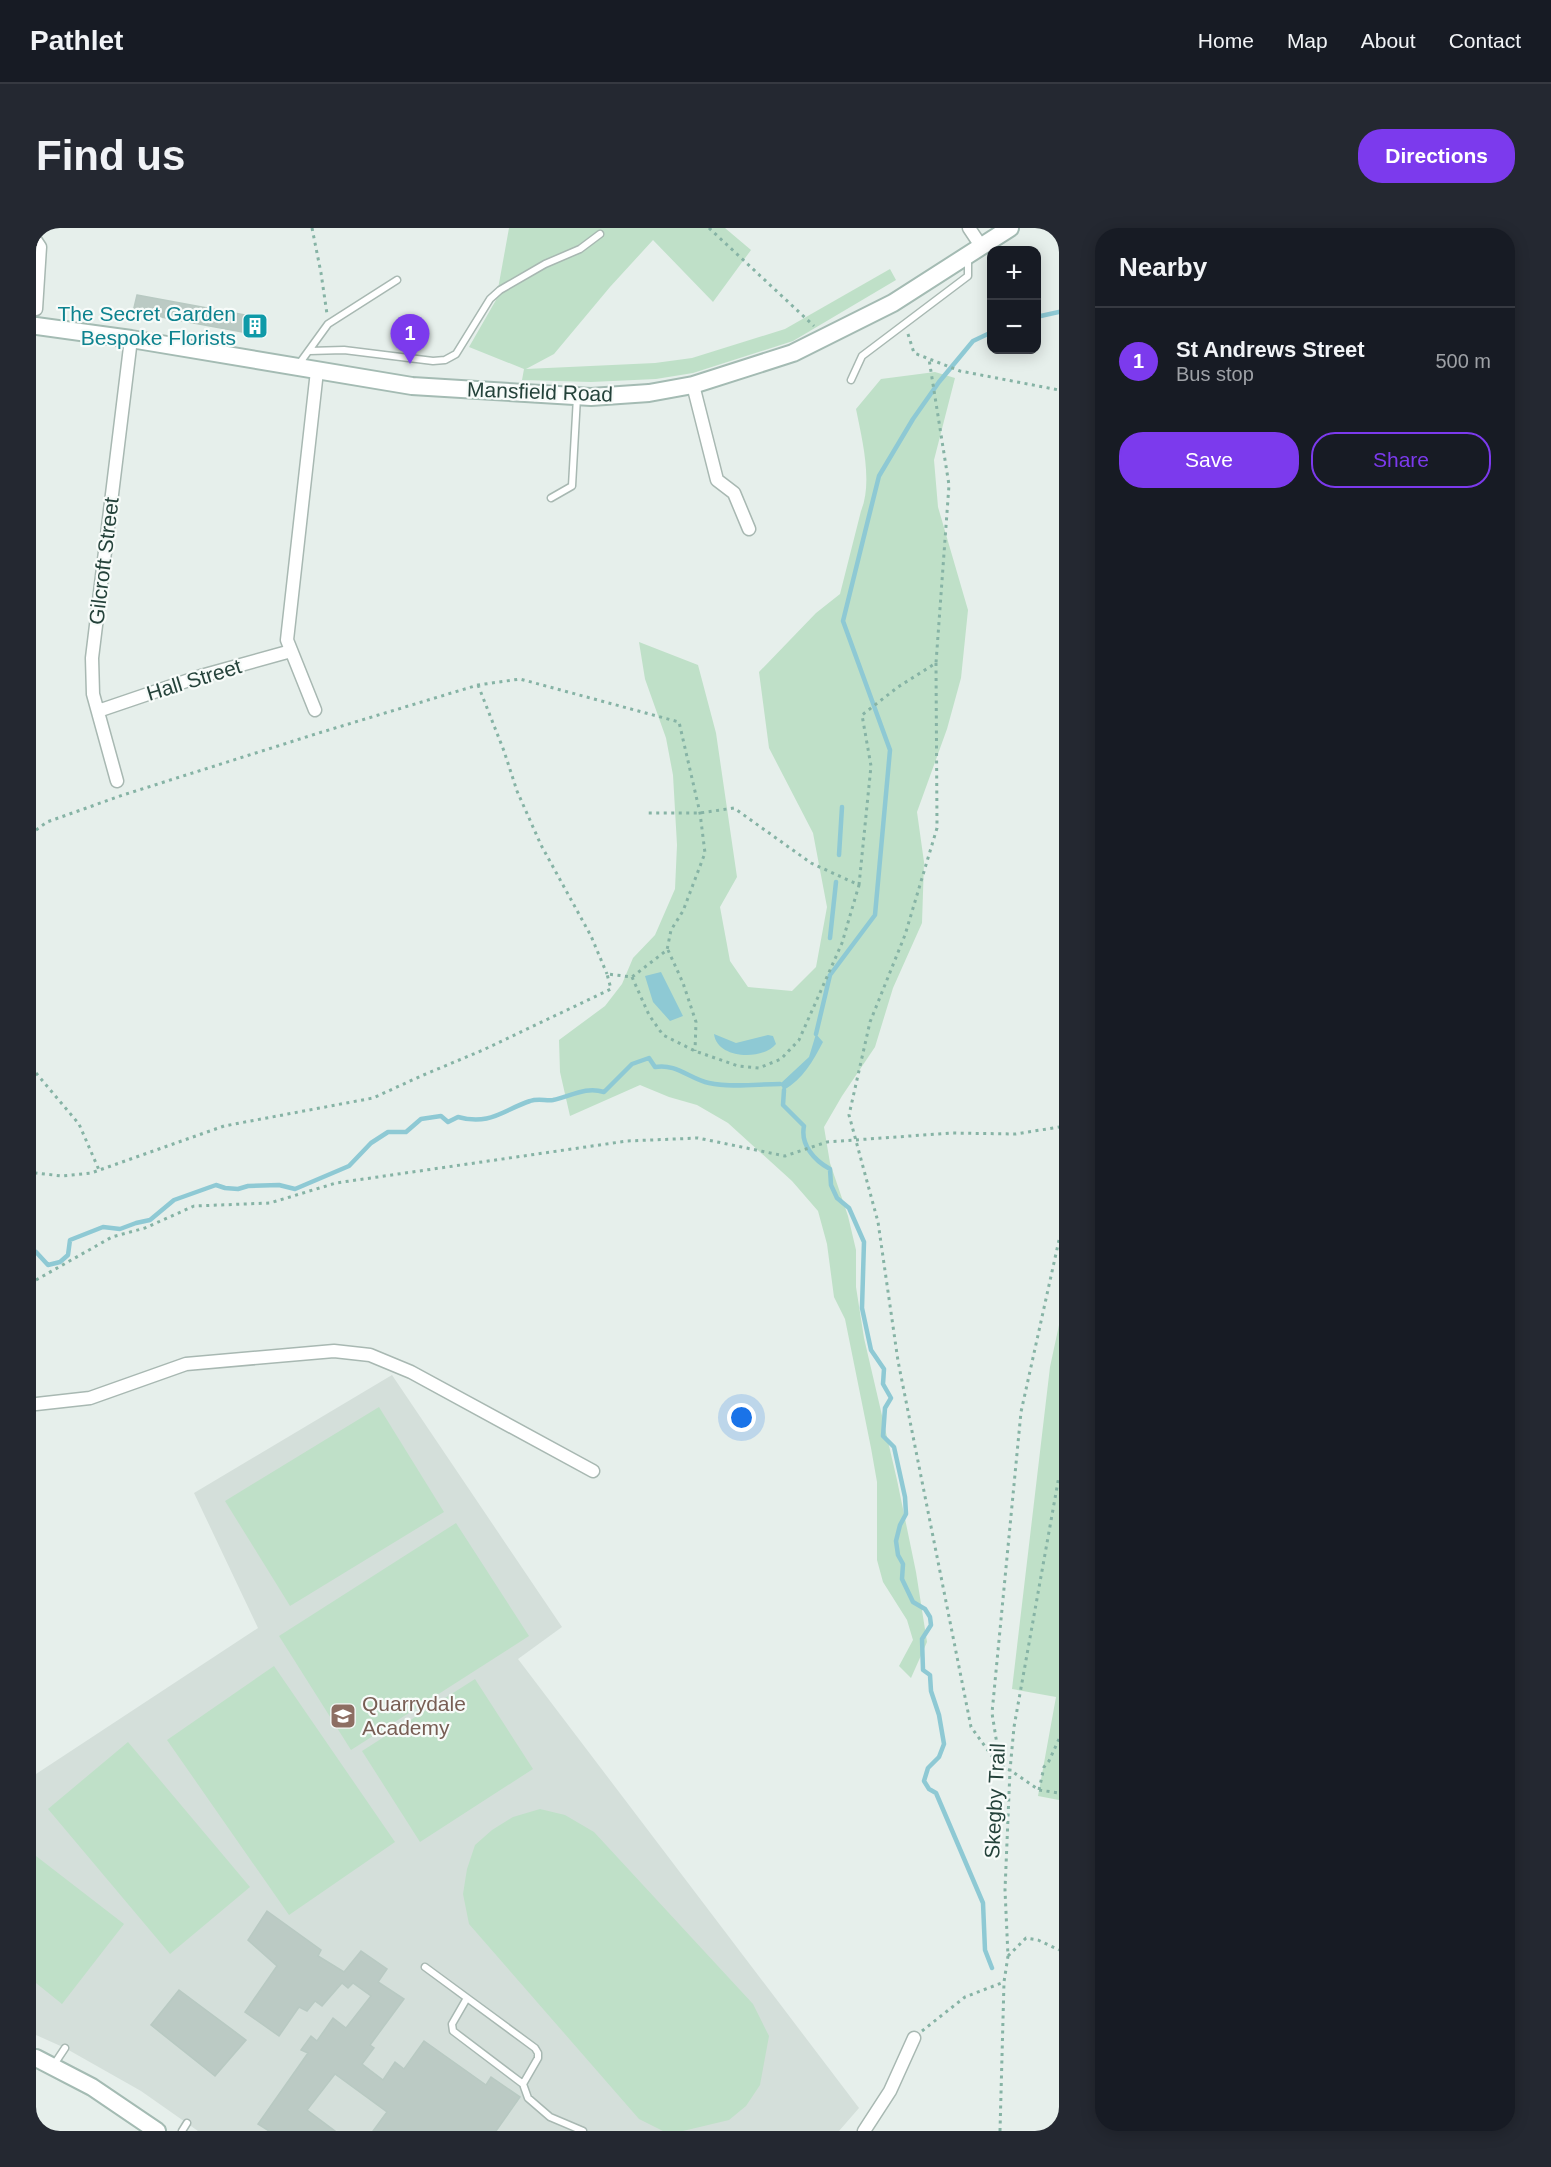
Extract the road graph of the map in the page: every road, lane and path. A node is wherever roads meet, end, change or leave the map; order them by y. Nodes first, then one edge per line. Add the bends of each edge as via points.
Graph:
1 (312, 228) edge
2 (709, 228) edge
3 (969, 228) edge
4 (1003, 230) edge
5 (600, 234) dead end
6 (36, 241) edge
7 (974, 250) junction
8 (396, 280) dead end
9 (36, 309) edge
10 (904, 323) junction
11 (328, 324) junction
12 (36, 326) edge
13 (814, 326) dead end
14 (131, 339) junction
15 (309, 351) junction
16 (929, 359) junction
17 (297, 367) junction
18 (317, 371) junction
19 (851, 380) dead end
20 (693, 386) junction
21 (1059, 390) edge
22 (577, 396) junction
23 (551, 498) dead end
24 (749, 529) dead end
25 (291, 651) junction
26 (936, 663) junction
27 (478, 686) junction
28 (315, 710) dead end
29 (98, 711) junction
30 (117, 781) dead end
31 (646, 813) dead end
32 (700, 813) junction
33 (36, 830) edge
34 (859, 885) junction
35 (667, 950) junction
36 (607, 974) junction
37 (632, 977) junction
38 (695, 1051) junction
39 (36, 1073) edge
40 (1059, 1127) edge
41 (856, 1140) junction
42 (99, 1170) junction
43 (36, 1173) edge
44 (1059, 1240) edge
45 (36, 1280) edge
46 (36, 1404) edge
47 (593, 1471) dead end
48 (1059, 1476) edge
49 (1059, 1739) edge
50 (999, 1757) junction
51 (1010, 1770) junction
52 (1039, 1790) junction
53 (1059, 1793) edge
54 (1059, 1950) edge
55 (1008, 1956) junction
56 (425, 1967) dead end
57 (1005, 1982) junction
58 (467, 1998) junction
59 (914, 2038) joint
60 (65, 2048) dead end
61 (36, 2058) edge
62 (53, 2066) junction
63 (523, 2084) junction
64 (187, 2123) dead end
65 (157, 2131) edge
66 (182, 2131) edge
67 (583, 2131) edge
68 (864, 2131) edge
69 (1000, 2131) edge

1 - 11 path
2 - 13 path
3 - 7 street
4 - 7 main road, Mansfield Road
5 - 15 lane via 490,299 456,354 445,360 344,350
6 - 9 street via 40,247
7 - 10 lane via 968,276
7 - 20 main road, Mansfield Road via 892,303 793,353
8 - 11 lane
10 - 16 path via 914,352
10 - 19 lane via 862,356
11 - 15 lane
12 - 14 main road, Mansfield Road
14 - 17 main road, Mansfield Road
14 - 29 street, Gilcroft Street via 92,658 93,694
15 - 17 lane
16 - 21 path via 960,371
16 - 26 path via 949,485
17 - 18 main road, Mansfield Road
18 - 22 main road, Mansfield Road via 412,386
18 - 25 street via 287,640
20 - 22 main road, Mansfield Road via 649,393
20 - 24 street via 717,480 734,493
22 - 23 lane via 572,486
25 - 28 street
25 - 29 street, Hall Street
26 - 34 path via 862,715 871,766
26 - 41 path via 937,828 905,935 870,1022 849,1115
27 - 32 path via 520,679 680,722
27 - 33 path via 123,795 47,822
27 - 36 path via 541,845 591,936
29 - 30 street, Gilcroft Street
31 - 32 path
32 - 34 path via 734,808 811,863
32 - 35 path via 705,853 671,930
34 - 38 path via 842,943 799,1040 781,1059 759,1068 738,1066
35 - 37 path
35 - 38 path via 696,1022
36 - 37 path
36 - 42 path via 611,989 373,1098 224,1126
37 - 38 path via 663,1035
39 - 42 path via 79,1124
40 - 41 path via 1016,1134 951,1133
41 - 45 path via 826,1142 784,1156 698,1138 627,1141 336,1183 270,1203 194,1206 112,1237
41 - 50 path via 879,1222 898,1361 971,1727 992,1756
42 - 43 path via 62,1176
44 - 50 path via 1021,1412 992,1713
46 - 47 street via 90,1398 186,1364 334,1351 370,1354 411,1372
48 - 51 path, Skegby Trail via 1014,1727
49 - 52 path via 1044,1767
50 - 51 path via 1004,1769
51 - 52 path
51 - 55 path, Skegby Trail via 1005,1890
52 - 53 path
54 - 55 path via 1026,1938
55 - 57 path, Skegby Trail
56 - 58 lane
57 - 59 path via 965,1997
57 - 69 path, Skegby Trail
58 - 63 lane via 535,2048 538,2053 534,2065
58 - 63 lane via 452,2024 453,2031
59 - 68 street via 890,2091
60 - 62 lane
61 - 62 main road
62 - 65 main road
63 - 67 lane via 528,2098 550,2117
64 - 66 lane

